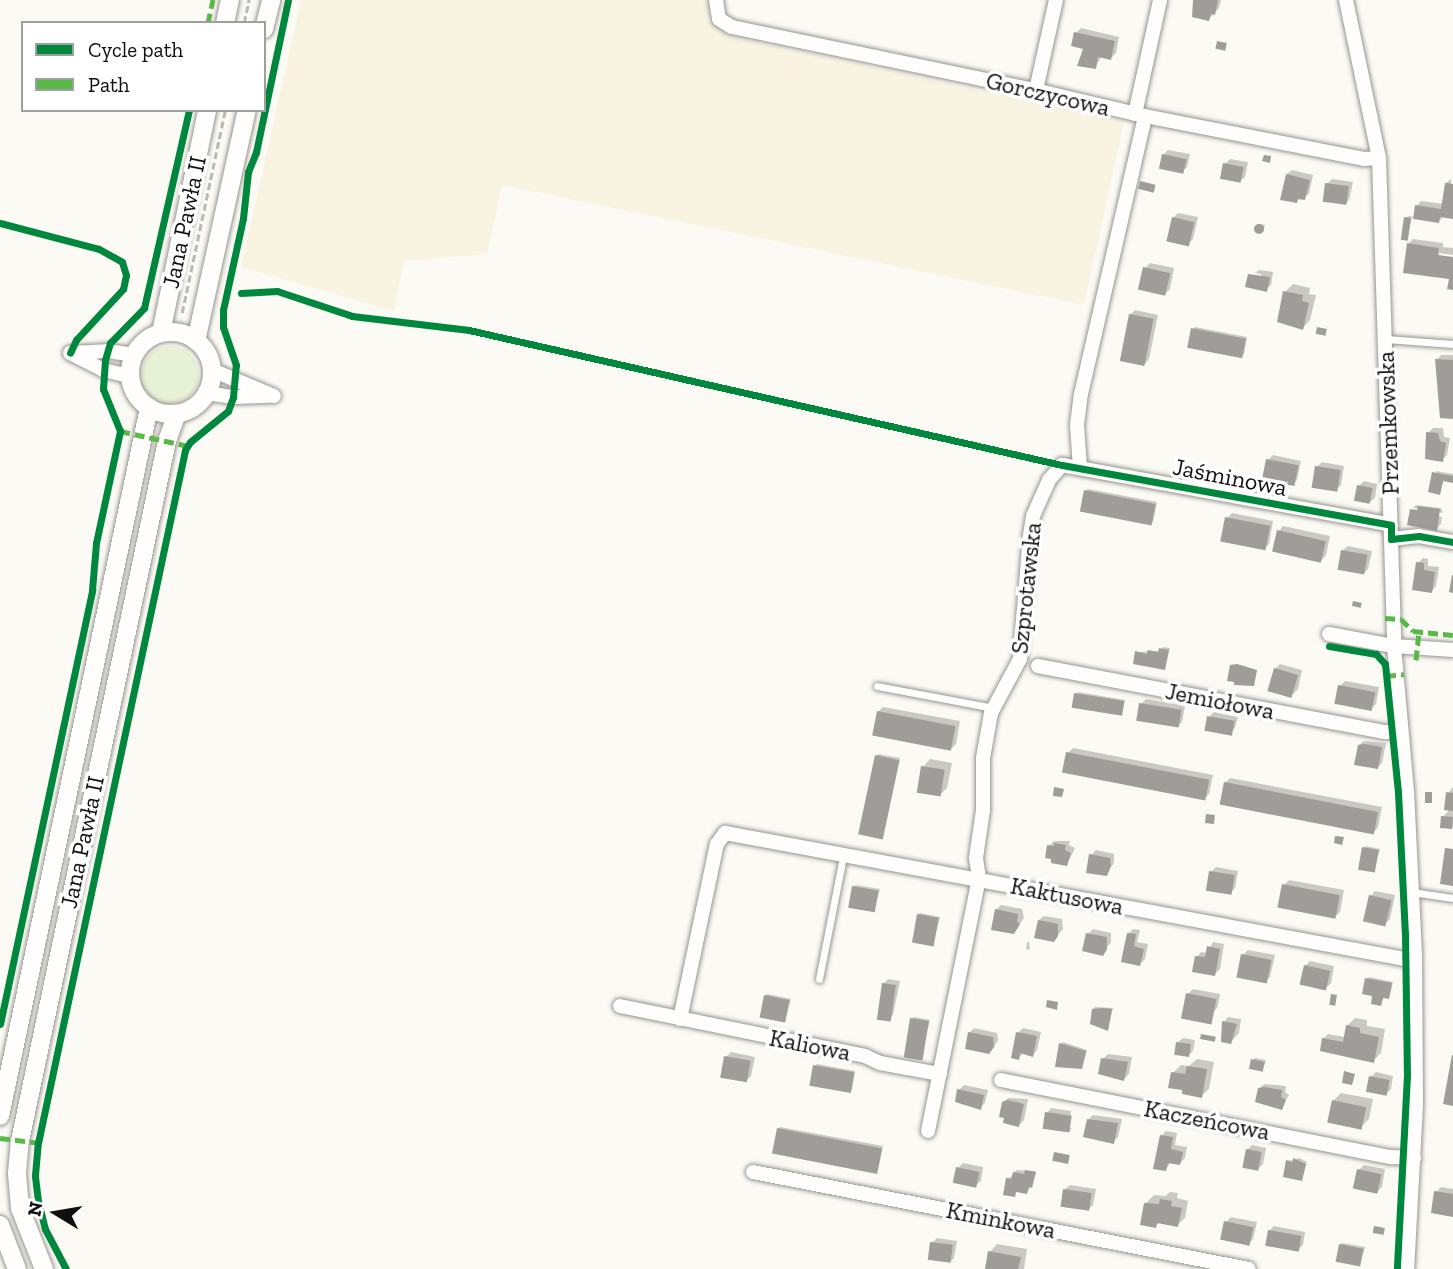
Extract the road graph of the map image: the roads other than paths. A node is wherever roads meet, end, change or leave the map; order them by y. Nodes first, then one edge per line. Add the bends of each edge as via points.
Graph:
1 (230, 0) edge
2 (271, 0) edge
3 (716, 0) edge
4 (1056, 0) edge
5 (1160, 0) edge
6 (1346, 0) edge
7 (225, 21) edge
8 (266, 21) edge
9 (1036, 90) junction
10 (207, 112) edge
11 (247, 112) edge
12 (1140, 115) junction
13 (1379, 158) junction
14 (161, 333) junction
15 (1386, 340) junction
16 (196, 341) junction
17 (1453, 344) edge
18 (134, 355) junction
19 (212, 370) junction
20 (130, 376) junction
21 (207, 393) junction
22 (149, 408) junction
23 (177, 414) junction
24 (1062, 464) joint
25 (1080, 468) junction
26 (1391, 532) junction
27 (1453, 542) edge
28 (1329, 635) dead end
29 (1394, 646) junction
30 (1453, 650) edge
31 (1038, 666) dead end
32 (877, 686) dead end
33 (993, 708) junction
34 (1401, 731) junction
35 (843, 857) junction
36 (979, 879) junction
37 (1411, 892) junction
38 (1453, 898) edge
39 (1415, 957) junction
40 (819, 979) dead end
41 (620, 1006) dead end
42 (680, 1019) junction
43 (940, 1074) junction
44 (1002, 1080) dead end
45 (0, 1116) edge
46 (928, 1131) dead end
47 (1414, 1158) junction
48 (753, 1172) dead end
49 (0, 1225) edge
50 (17, 1269) edge
51 (44, 1269) edge
52 (1249, 1269) edge
53 (1407, 1269) edge

1 - 7 street
2 - 8 street
3 - 9 street, Gorczycowa via 719,19 732,27
4 - 9 street
5 - 12 street
6 - 13 street, Przemkowska
9 - 12 street, Gorczycowa
10 - 14 street, Jana Pawła II
11 - 16 street, Jana Pawła II
12 - 13 street, Gorczycowa via 1364,159
12 - 25 street via 1081,394 1077,425
13 - 15 street, Przemkowska
14 - 16 street via 173,332
14 - 18 street via 149,338
15 - 17 lane
15 - 26 street, Przemkowska
16 - 19 street
18 - 20 street
18 - 20 street via 70,353 103,370
19 - 21 street
19 - 21 street via 274,396
20 - 22 street via 138,399
21 - 23 street via 191,409
22 - 23 street
22 - 45 street, Jana Pawła II
23 - 51 street, Jana Pawła II via 167,442 20,1141 19,1208
24 - 25 street, Jaśminowa
24 - 33 street, Szprotawska via 1049,480 1033,516 1020,659
25 - 26 street, Jaśminowa
26 - 27 street, Jaśminowa
26 - 29 street, Przemkowska
28 - 29 street
29 - 30 street
29 - 34 street, Przemkowska
31 - 34 street, Jemiołowa via 1385,732
32 - 33 lane
33 - 36 street, Szprotawska via 983,758 983,810 976,858
34 - 37 street, Przemkowska
35 - 36 street, Kaktusowa
35 - 40 lane
35 - 42 street, Kaktusowa via 725,833 720,837
36 - 39 street, Kaktusowa via 1405,959
36 - 43 street, Szprotawska
37 - 38 lane
37 - 39 street, Przemkowska
39 - 47 street, Przemkowska
41 - 42 street, Kaliowa
42 - 43 street, Kaliowa
43 - 46 street, Szprotawska
44 - 47 street, Kaczeńcowa
47 - 53 street, Przemkowska
48 - 52 street, Kminkowa
49 - 50 street

